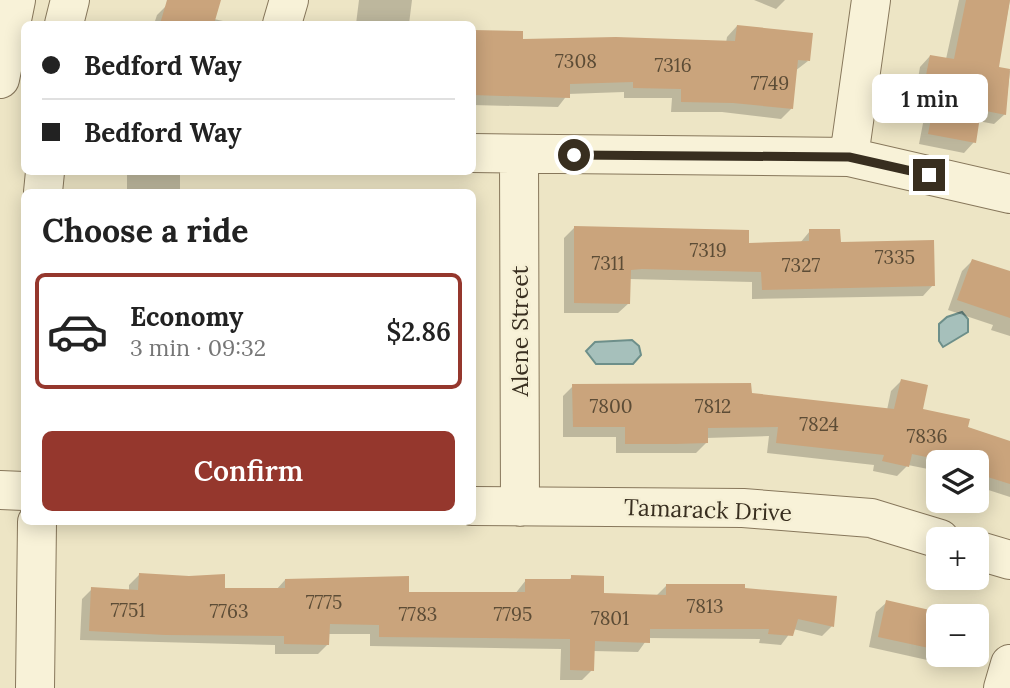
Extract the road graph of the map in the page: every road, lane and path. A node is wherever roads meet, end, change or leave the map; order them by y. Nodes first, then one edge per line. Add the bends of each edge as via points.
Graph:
1 (70, 0) edge
2 (289, 0) edge
3 (871, 0) edge
4 (10, 4) edge
5 (65, 21) edge
6 (283, 21) edge
7 (0, 79) edge
8 (476, 153) edge
9 (519, 155) junction
10 (849, 157) junction
11 (1010, 194) edge
12 (0, 491) edge
13 (21, 491) edge
14 (476, 506) edge
15 (520, 507) junction
16 (37, 525) edge
17 (926, 535) edge
18 (989, 554) edge
19 (1010, 560) edge
20 (1010, 664) edge
21 (35, 688) edge
22 (1003, 688) edge

1 - 5 street
2 - 6 street
3 - 10 street
4 - 7 street
8 - 9 street
9 - 10 street
9 - 15 street, Alene Street
10 - 11 street
12 - 13 street
14 - 15 street, Tamarack Drive
15 - 17 street, Tamarack Drive via 743,508 871,518
16 - 21 street
18 - 19 street
20 - 22 street

